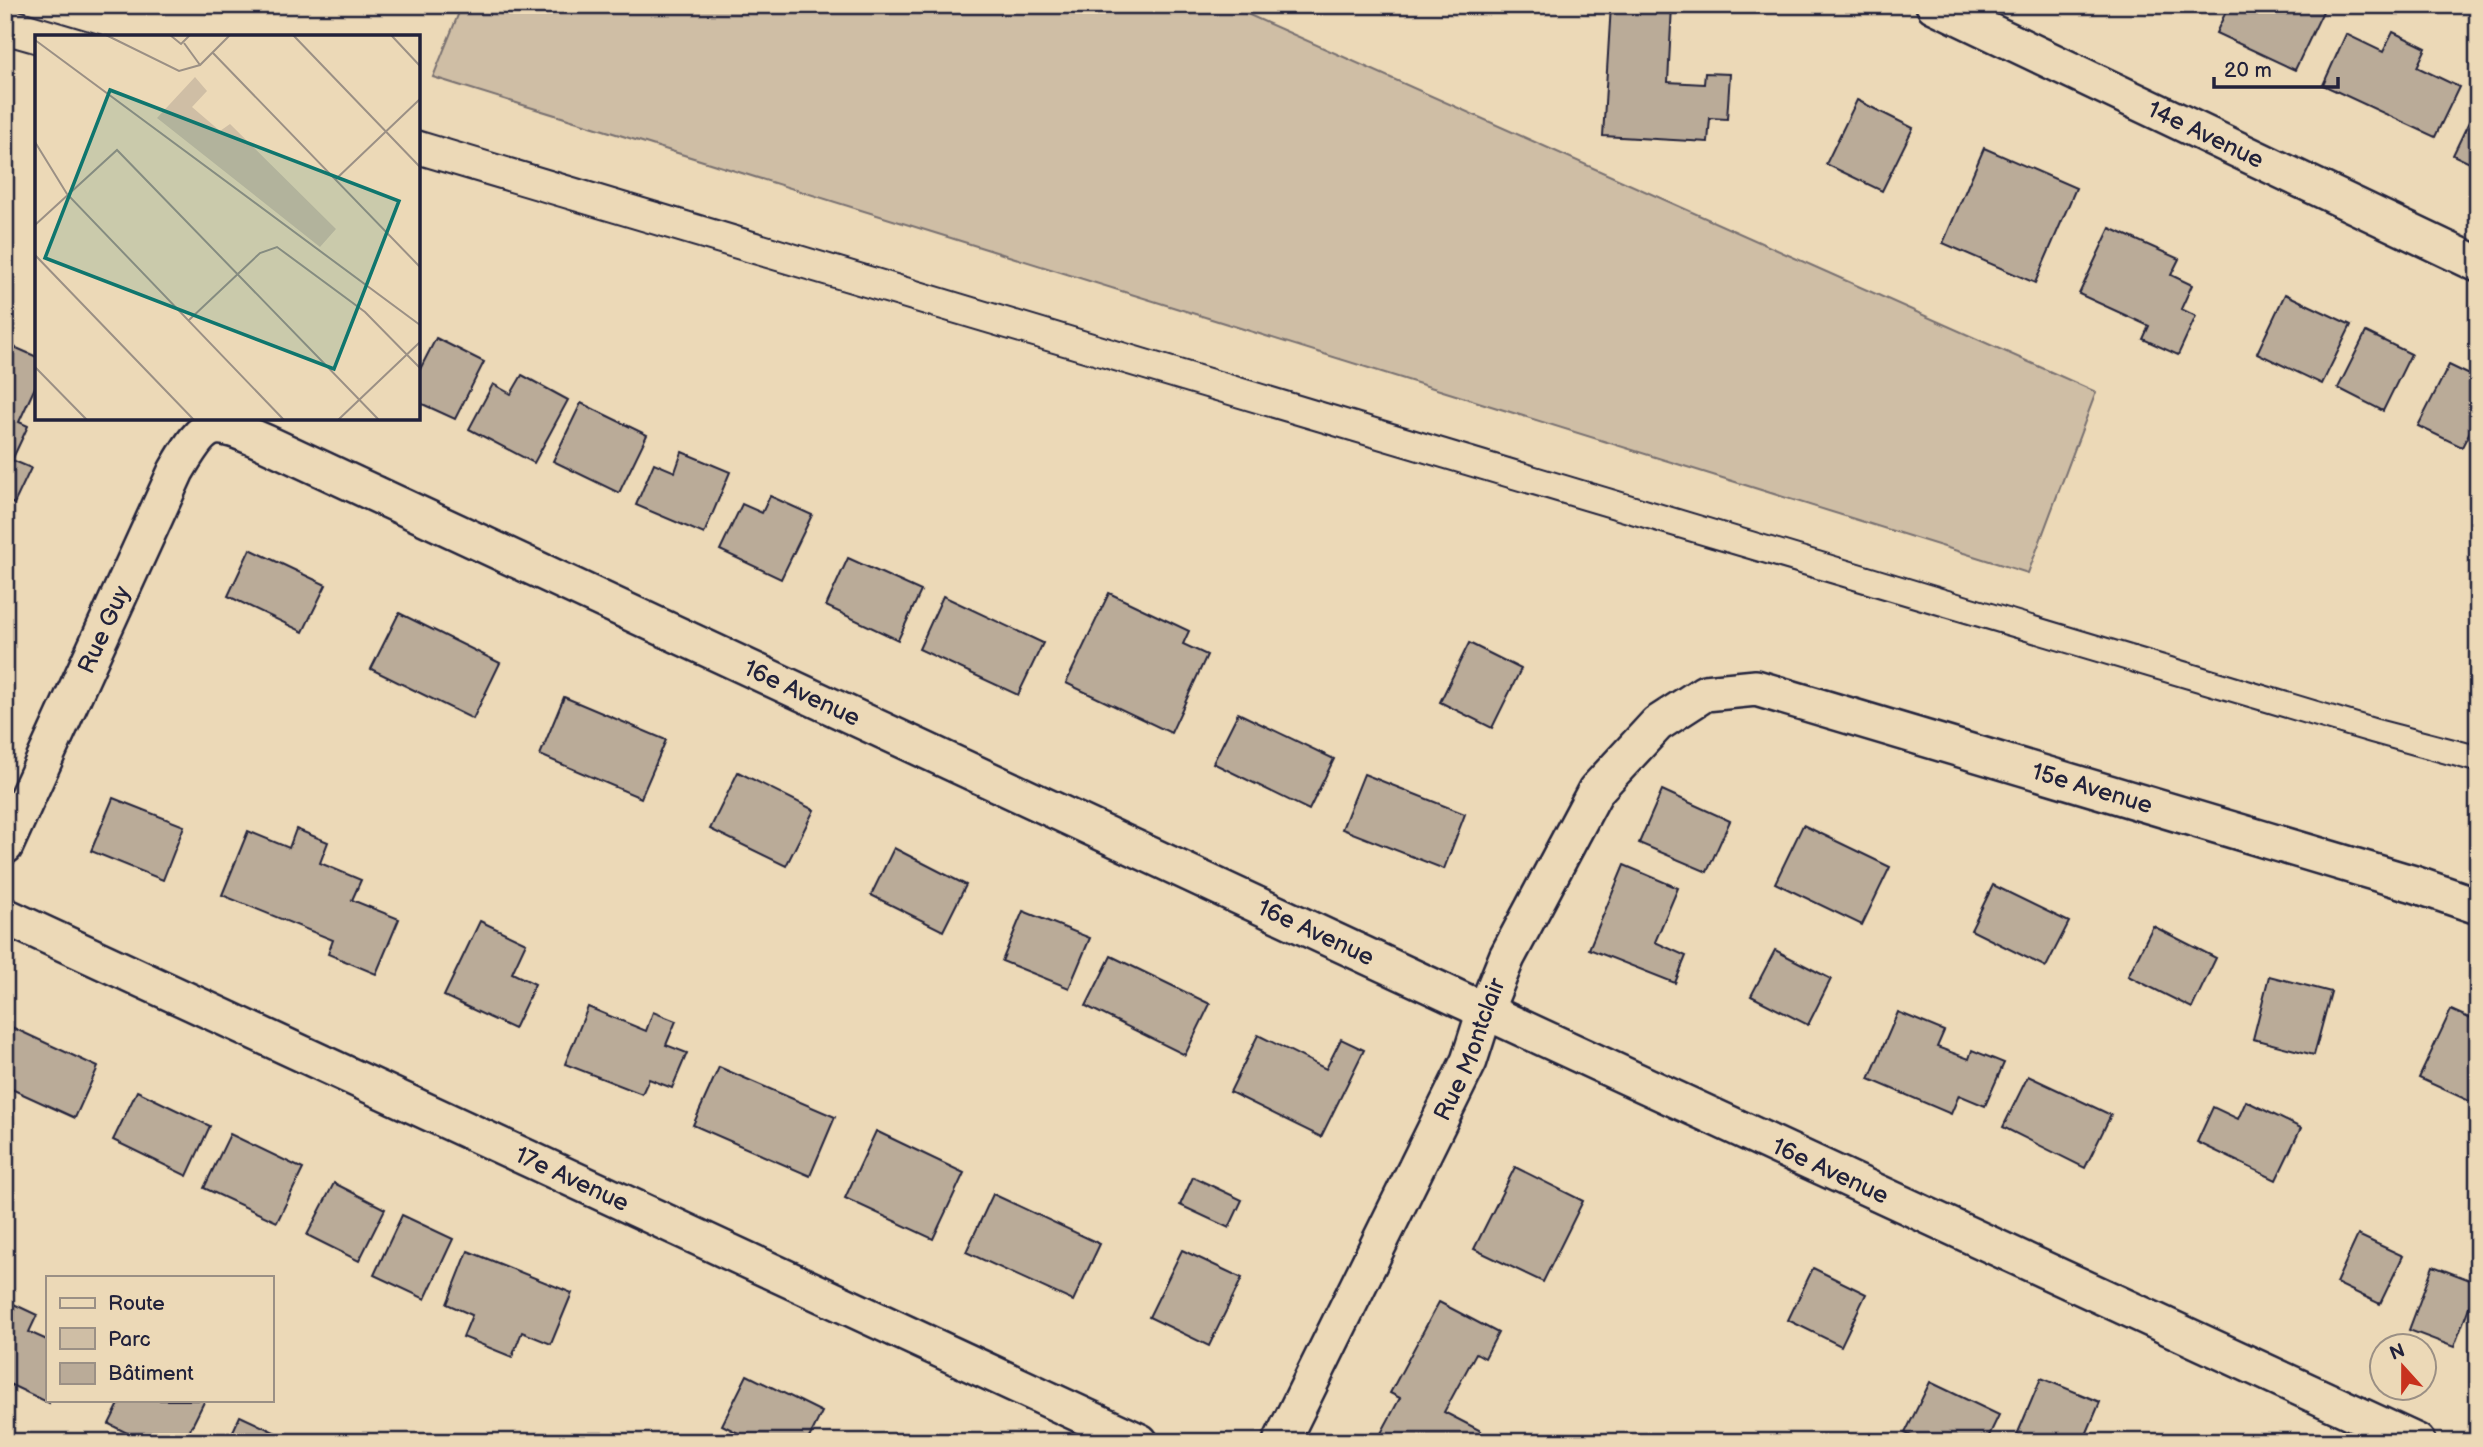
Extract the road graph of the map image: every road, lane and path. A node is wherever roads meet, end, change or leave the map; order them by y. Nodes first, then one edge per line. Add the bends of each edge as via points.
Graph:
1 (1946, 8) edge
2 (2478, 264) edge
3 (216, 426) joint
4 (1705, 693) joint
5 (5, 846) edge
6 (2478, 906) edge
7 (5, 916) edge
8 (1485, 1012) junction
9 (1140, 1442) edge
10 (1281, 1442) edge
11 (2417, 1442) edge

1 - 2 street, 14e Avenue
3 - 5 street, Rue Guy via 195,440 176,471
3 - 8 street, 16e Avenue via 279,449
4 - 6 street, 15e Avenue via 1756,688
4 - 8 street, Rue Montclair via 1657,724 1596,790 1507,957
7 - 9 street, 17e Avenue
8 - 10 street, Rue Montclair via 1469,1062
8 - 11 street, 16e Avenue

